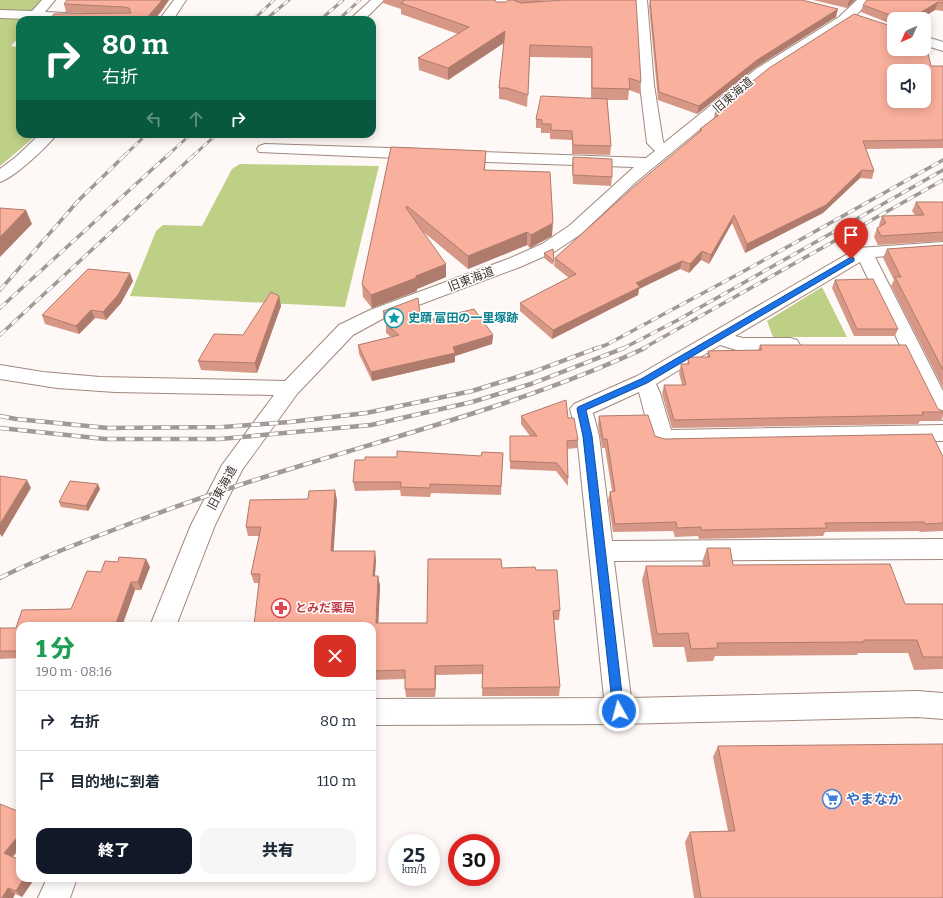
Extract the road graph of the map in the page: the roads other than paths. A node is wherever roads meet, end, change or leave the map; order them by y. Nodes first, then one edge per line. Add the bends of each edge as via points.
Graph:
1 (49, 0) edge
2 (180, 0) edge
3 (378, 0) edge
4 (641, 0) edge
5 (864, 0) edge
6 (0, 14) edge
7 (34, 15) junction
8 (52, 16) edge
9 (169, 16) edge
10 (360, 16) edge
11 (931, 43) edge
12 (943, 47) edge
13 (45, 138) edge
14 (265, 149) dead end
15 (664, 152) junction
16 (650, 163) junction
17 (0, 177) edge
18 (931, 247) edge
19 (864, 252) junction
20 (719, 338) junction
21 (806, 345) edge
22 (0, 372) edge
23 (644, 381) junction
24 (290, 389) junction
25 (943, 412) edge
26 (943, 433) edge
27 (943, 549) edge
28 (600, 550) junction
29 (165, 622) edge
30 (943, 706) edge
31 (619, 711) junction
32 (376, 712) edge
33 (60, 882) edge
34 (54, 898) edge

1 - 7 street
2 - 9 street
3 - 10 street
4 - 15 street via 647,85 655,142
5 - 15 street, 旧東海道 via 830,30 761,72
6 - 7 street
7 - 8 street
11 - 12 street
13 - 17 street
14 - 16 street
15 - 16 street, 旧東海道
16 - 24 street, 旧東海道 via 575,230 548,248 377,314 346,330
18 - 19 street
19 - 20 street
19 - 25 street via 901,345
20 - 21 street via 743,345
20 - 23 street
22 - 24 street via 28,377 115,384
23 - 26 street via 650,393 662,438
23 - 28 street via 581,409 588,436
24 - 29 street, 旧東海道 via 233,465 202,525
27 - 28 street via 619,552
28 - 31 street
30 - 31 street via 910,704
31 - 32 street
33 - 34 street

